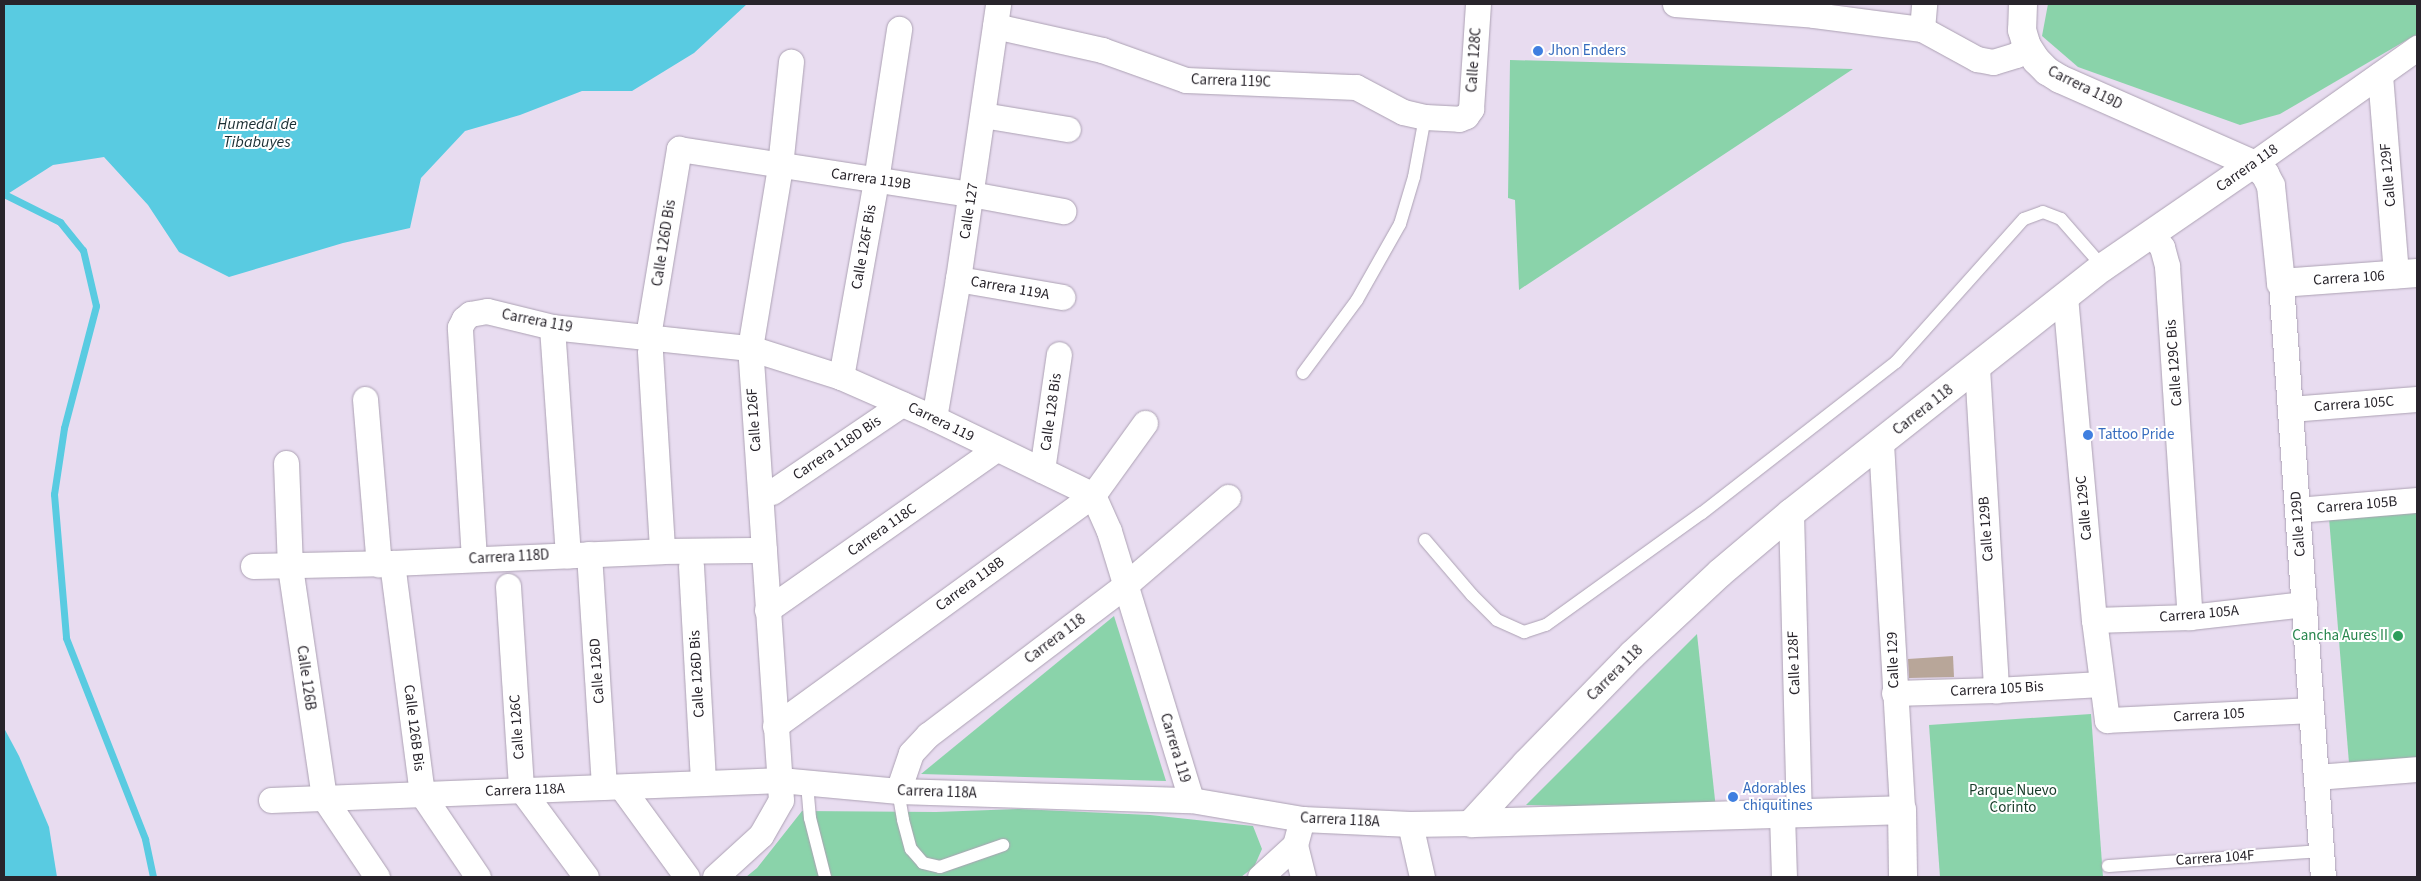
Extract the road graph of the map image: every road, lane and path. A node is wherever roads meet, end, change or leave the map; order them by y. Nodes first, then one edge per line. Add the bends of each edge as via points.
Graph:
1 (1478, 4) edge
2 (1675, 4) edge
3 (1924, 4) edge
4 (2023, 4) edge
5 (1726, 6) edge
6 (1814, 10) edge
7 (997, 15) edge
8 (1922, 28) junction
9 (899, 29) dead end
10 (2027, 46) junction
11 (2417, 48) edge
12 (791, 62) dead end
13 (2380, 75) junction
14 (983, 115) junction
15 (1466, 116) joint
16 (1425, 117) junction
17 (1068, 129) dead end
18 (679, 149) joint
19 (780, 166) junction
20 (2259, 169) junction
21 (876, 180) junction
22 (971, 194) junction
23 (1063, 211) dead end
24 (2152, 233) junction
25 (2102, 267) junction
26 (2406, 274) edge
27 (958, 279) junction
28 (2282, 283) junction
29 (2065, 296) junction
30 (1062, 297) dead end
31 (552, 327) junction
32 (649, 344) junction
33 (750, 348) junction
34 (1059, 354) dead end
35 (1977, 367) junction
36 (1303, 373) dead end
37 (841, 377) junction
38 (365, 399) dead end
39 (2417, 400) edge
40 (902, 404) junction
41 (2290, 409) junction
42 (934, 418) junction
43 (1145, 423) dead end
44 (1881, 443) junction
45 (996, 449) junction
46 (286, 463) dead end
47 (1042, 470) junction
48 (772, 492) dead end
49 (1093, 495) junction
50 (1228, 498) dead end
51 (2417, 500) edge
52 (2297, 510) junction
53 (1791, 513) junction
54 (1425, 540) dead end
55 (764, 550) junction
56 (662, 551) junction
57 (579, 554) junction
58 (474, 559) junction
59 (386, 564) junction
60 (253, 566) dead end
61 (691, 566) dead end
62 (290, 567) junction
63 (508, 586) dead end
64 (1124, 586) junction
65 (2304, 604) junction
66 (768, 610) junction
67 (2190, 617) junction
68 (2094, 620) junction
69 (2100, 684) junction
70 (1996, 690) junction
71 (1894, 693) junction
72 (2312, 710) junction
73 (2107, 720) joint
74 (775, 726) junction
75 (2417, 769) edge
76 (2316, 777) junction
77 (780, 780) junction
78 (703, 782) junction
79 (807, 784) junction
80 (613, 788) junction
81 (521, 789) junction
82 (898, 790) junction
83 (422, 794) junction
84 (324, 798) junction
85 (271, 800) dead end
86 (1191, 800) junction
87 (1902, 810) junction
88 (1790, 814) junction
89 (1302, 819) junction
90 (1472, 823) junction
91 (1410, 824) junction
92 (1003, 845) dead end
93 (1295, 845) junction
94 (2322, 851) junction
95 (2108, 866) dead end
96 (376, 877) edge
97 (478, 877) edge
98 (586, 877) edge
99 (687, 877) edge
100 (714, 877) edge
101 (825, 877) edge
102 (1260, 877) edge
103 (1303, 877) edge
104 (1422, 877) edge
105 (1784, 877) edge
106 (1903, 877) edge
107 (2323, 877) edge

1 - 15 street, Calle 128C via 1471,109
2 - 5 street
3 - 8 street
4 - 10 street via 2022,30
5 - 6 street
6 - 8 street
7 - 14 street, Calle 127
7 - 16 street, Carrera 119C via 1186,80 1356,87 1403,112
8 - 10 street via 1977,59 1994,62 2016,55
9 - 21 street, Calle 126F Bis
10 - 20 street, Carrera 119D via 2041,66 2060,79
11 - 13 street, Carrera 118
12 - 19 street, Calle 126F
13 - 20 street, Carrera 118
13 - 26 street, Calle 129F
14 - 17 street
14 - 22 street, Calle 127
15 - 16 street, Carrera 119C via 1459,119
16 - 36 lane via 1414,177 1400,224 1357,300
18 - 19 street, Carrera 119B
18 - 32 street, Calle 126D Bis
19 - 21 street, Carrera 119B
19 - 33 street, Calle 126F
20 - 24 street, Carrera 118
20 - 28 street, Calle 129D via 2271,186
21 - 22 street, Carrera 119B
21 - 37 street, Calle 126F Bis
22 - 23 street, Carrera 119B
22 - 27 street, Calle 127
24 - 25 street, Carrera 118
24 - 67 street, Calle 129C Bis via 2162,247 2168,266
25 - 29 street, Carrera 118
25 - 54 lane via 2061,220 2043,212 2024,219 1896,362 1702,513 1546,625 1524,632 1497,620 1472,596
26 - 28 street, Carrera 106
27 - 30 street, Carrera 119A
27 - 42 street, Calle 127
28 - 41 street, Calle 129D
29 - 35 street, Carrera 118
29 - 68 street, Calle 129C
31 - 32 street, Carrera 119
31 - 57 street, Calle 126D
31 - 58 street, Carrera 119 via 486,311 470,314 460,327
32 - 33 street, Carrera 119
32 - 56 street, Calle 126D Bis
33 - 37 street, Carrera 119
33 - 55 street, Calle 126F
34 - 47 street, Calle 128 Bis
35 - 44 street, Carrera 118
35 - 70 street, Calle 129B
37 - 40 street, Carrera 119
38 - 59 street, Calle 126B Bis
39 - 41 street, Carrera 105C
40 - 42 street, Carrera 119
40 - 48 street, Carrera 118D Bis
41 - 52 street, Calle 129D
42 - 45 street, Carrera 119
43 - 49 street, Carrera 118B
44 - 53 street, Carrera 118
44 - 71 street, Calle 129
45 - 47 street, Carrera 119
45 - 66 street, Carrera 118C
46 - 62 street, Calle 126B
47 - 49 street, Carrera 119
49 - 64 street, Carrera 119 via 1109,531
49 - 74 street, Carrera 118B
50 - 64 street, Carrera 118
51 - 52 street, Carrera 105B
52 - 65 street, Calle 129D
53 - 88 street, Calle 128F
53 - 90 street, Carrera 118 via 1720,573 1632,655
55 - 56 street, Carrera 118D
55 - 66 street, Calle 126F
56 - 57 street, Carrera 118D
57 - 58 street, Carrera 118D
57 - 80 street, Calle 126D
58 - 59 street, Carrera 118D
59 - 62 street, Carrera 118D
59 - 83 street, Calle 126B Bis
60 - 62 street, Carrera 118D
61 - 78 street, Calle 126D Bis
62 - 84 street, Calle 126B
63 - 81 street, Calle 126C
64 - 82 street, Carrera 118 via 928,735 911,753
64 - 86 street, Carrera 119
65 - 67 street, Carrera 105A
65 - 72 street, Calle 129D
66 - 74 street, Calle 126F
67 - 68 street, Carrera 105A
68 - 69 street, Calle 129C
69 - 70 street, Carrera 105 Bis
69 - 73 street, Calle 129C
70 - 71 street, Carrera 105 Bis
71 - 87 street, Calle 129
72 - 73 street, Carrera 105
72 - 76 street, Calle 129D
74 - 77 street, Calle 126F
75 - 76 street
76 - 94 street, Calle 129D
77 - 78 street, Carrera 118A
77 - 79 street, Carrera 118A
77 - 100 street via 781,800 761,835
78 - 80 street, Carrera 118A
79 - 82 street, Carrera 118A
79 - 101 lane via 810,818
80 - 81 street, Carrera 118A
80 - 99 street
81 - 83 street, Carrera 118A
81 - 98 street
82 - 86 street, Carrera 118A
82 - 92 lane via 911,849 923,863 940,867
83 - 84 street, Carrera 118A
83 - 97 street, Calle 126B Bis
84 - 85 street, Carrera 118A
84 - 96 street, Calle 126B
86 - 89 street, Carrera 118A
87 - 88 street, Carrera 118A
87 - 106 street, Calle 129
88 - 90 street, Carrera 118A
88 - 105 street, Calle 128F
89 - 91 street, Carrera 118A
89 - 93 street
90 - 91 street, Carrera 118A
91 - 104 street
93 - 102 street
93 - 103 street
94 - 95 lane, Carrera 104F
94 - 107 street, Calle 129D

